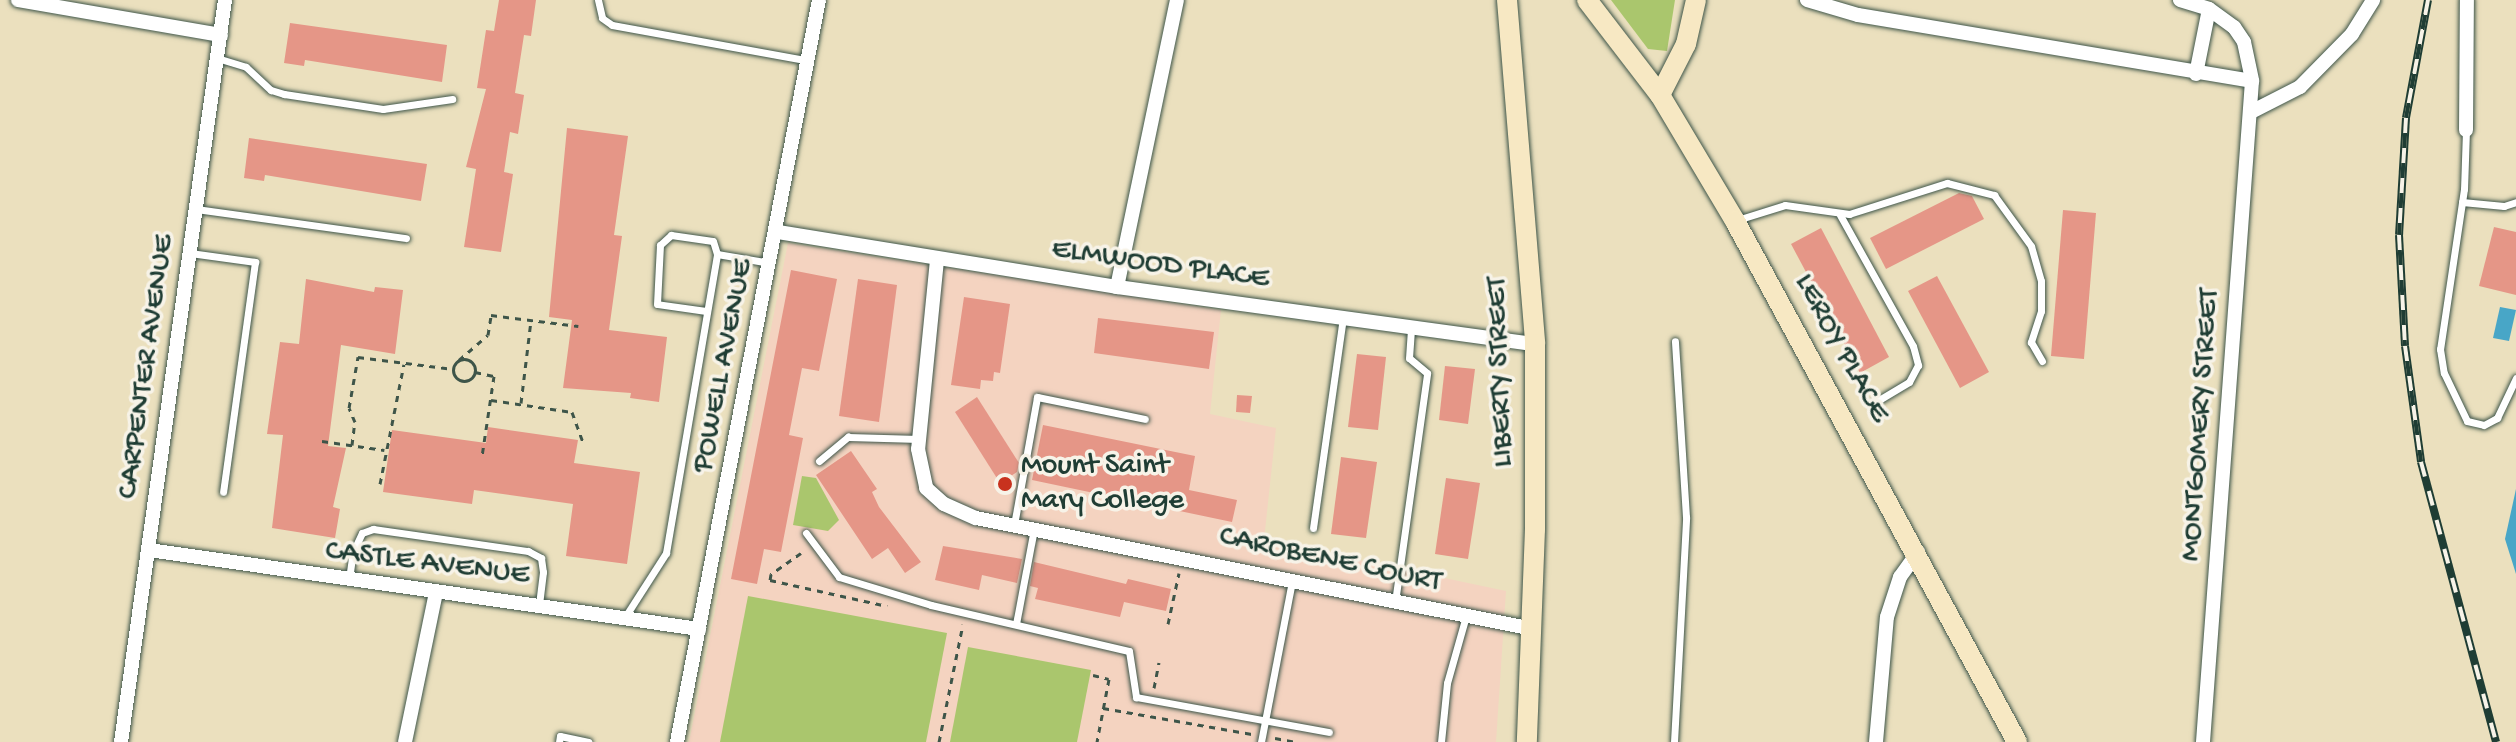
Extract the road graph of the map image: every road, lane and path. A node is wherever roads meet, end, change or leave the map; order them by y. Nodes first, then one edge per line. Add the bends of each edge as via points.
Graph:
1 (18, 0) edge
2 (225, 0) edge
3 (598, 0) edge
4 (819, 0) edge
5 (1177, 0) edge
6 (1507, 0) edge
7 (1587, 0) edge
8 (1696, 0) edge
9 (1807, 0) edge
10 (2180, 0) edge
11 (2373, 0) edge
12 (2467, 0) edge
13 (2209, 9) junction
14 (221, 35) junction
15 (217, 58) junction
16 (805, 60) junction
17 (2196, 74) junction
18 (2252, 81) junction
19 (1660, 95) junction
20 (452, 99) dead end
21 (2251, 112) junction
22 (2466, 130) joint
23 (2462, 202) junction
24 (2516, 202) edge
25 (196, 209) junction
26 (1840, 215) junction
27 (1735, 221) junction
28 (778, 232) junction
29 (406, 238) dead end
30 (190, 253) junction
31 (717, 254) junction
32 (937, 260) junction
33 (772, 263) junction
34 (1117, 287) junction
35 (706, 311) junction
36 (1343, 318) junction
37 (531, 320) junction
38 (578, 326) dead end
39 (1411, 328) junction
40 (1675, 341) dead end
41 (1535, 344) junction
42 (459, 360) junction
43 (2042, 361) dead end
44 (404, 364) junction
45 (453, 369) junction
46 (475, 372) junction
47 (2516, 378) edge
48 (491, 400) junction
49 (1874, 403) dead end
50 (521, 404) junction
51 (1145, 419) dead end
52 (919, 439) junction
53 (322, 441) dead end
54 (583, 442) dead end
55 (352, 445) junction
56 (384, 450) junction
57 (482, 456) dead end
58 (819, 461) dead end
59 (380, 484) dead end
60 (223, 492) dead end
61 (1014, 525) junction
62 (1313, 528) dead end
63 (1034, 529) junction
64 (806, 533) dead end
65 (149, 550) junction
66 (1918, 552) junction
67 (1164, 570) dead end
68 (1293, 579) junction
69 (348, 581) junction
70 (436, 592) junction
71 (1395, 602) junction
72 (539, 605) junction
73 (1466, 616) junction
74 (625, 617) junction
75 (963, 623) dead end
76 (1016, 624) junction
77 (1168, 624) dead end
78 (699, 629) junction
79 (1533, 629) junction
80 (1159, 662) dead end
81 (1093, 675) dead end
82 (1153, 692) dead end
83 (1103, 708) junction
84 (1265, 722) junction
85 (1329, 732) dead end
86 (560, 739) edge
87 (1261, 739) edge
88 (121, 742) edge
89 (405, 742) edge
90 (588, 742) edge
91 (677, 742) edge
92 (939, 742) edge
93 (1097, 742) edge
94 (1295, 742) edge
95 (1441, 742) edge
96 (1527, 742) edge
97 (1674, 742) edge
98 (1876, 742) edge
99 (2017, 742) edge
100 (2203, 742) edge

1 - 14 street
2 - 14 street, CARPENTER AVENUE
3 - 16 lane via 602,18 612,25
4 - 16 street, POWELL AVENUE
5 - 34 street
6 - 41 street, LIBERTY STREET
7 - 19 street, LEROY PLACE
8 - 19 street via 1686,44
9 - 17 street via 1858,15
10 - 13 street
11 - 21 street via 2352,34 2300,87
12 - 22 street
13 - 17 street
13 - 18 street, MONTGOMERY STREET via 2244,42
14 - 15 street, CARPENTER AVENUE
15 - 20 lane via 246,67 271,90 284,94 383,109
15 - 25 street, CARPENTER AVENUE
16 - 28 street, POWELL AVENUE
17 - 18 street
18 - 21 street, MONTGOMERY STREET
19 - 27 street, LEROY PLACE
21 - 100 street, MONTGOMERY STREET
22 - 23 lane
23 - 24 lane
23 - 47 lane via 2444,317 2444,373 2467,421 2484,425 2497,418
25 - 29 lane
25 - 30 street, CARPENTER AVENUE
26 - 27 lane via 1785,205
26 - 43 lane via 1925,186 1974,186 1994,195 2020,226 2041,281 2041,311 2031,342
26 - 49 lane via 1913,346 1918,365 1909,382
27 - 66 street, LEROY PLACE
28 - 32 street, ELMWOOD PLACE
28 - 33 street, POWELL AVENUE
30 - 60 lane via 255,262
30 - 65 street, CARPENTER AVENUE
31 - 33 lane
31 - 35 lane
31 - 35 lane via 713,241 671,235 660,245 657,304
32 - 34 street, ELMWOOD PLACE
32 - 52 street, CAROBENE COURT
33 - 78 street, POWELL AVENUE
34 - 36 street, ELMWOOD PLACE
35 - 74 lane via 666,553
36 - 39 street, ELMWOOD PLACE
36 - 62 lane
37 - 38 path
37 - 42 path via 491,315 488,335
37 - 50 path
39 - 41 street, ELMWOOD PLACE
39 - 71 lane via 1409,358 1427,373
40 - 97 lane via 1686,517
41 - 79 street, LIBERTY STREET
42 - 45 path
42 - 46 path via 472,362
44 - 45 path
44 - 55 path via 358,357 349,408 355,422
44 - 56 path via 398,409 387,428
45 - 46 path via 461,381
46 - 48 path via 494,376
48 - 50 path
48 - 57 path
50 - 54 path via 572,412
51 - 61 lane via 1037,397
52 - 58 lane via 848,437
52 - 61 street, CAROBENE COURT via 926,488 966,513
53 - 55 path
55 - 56 path
56 - 59 path
61 - 63 street, CAROBENE COURT
63 - 68 street, CAROBENE COURT
63 - 76 lane
64 - 76 lane via 839,577
65 - 69 street, CASTLE AVENUE
65 - 88 street, CARPENTER AVENUE
66 - 98 street via 1900,577 1887,617
66 - 99 street, LEROY PLACE
67 - 77 path via 1179,572
68 - 71 street, CAROBENE COURT
68 - 84 lane
69 - 70 street, CASTLE AVENUE
69 - 72 lane via 362,533 373,529 528,551 541,558
70 - 72 street, CASTLE AVENUE
70 - 89 street
71 - 73 street, CAROBENE COURT
72 - 74 street, CASTLE AVENUE
73 - 79 street, CAROBENE COURT
73 - 95 lane via 1447,683
74 - 78 street, CASTLE AVENUE
75 - 92 path
76 - 84 lane via 1129,651 1136,697
78 - 91 street, POWELL AVENUE
79 - 96 street, LIBERTY STREET
80 - 82 path
81 - 83 path via 1109,679
83 - 87 path
83 - 93 path
84 - 85 lane
84 - 87 lane
86 - 90 lane
87 - 94 path

